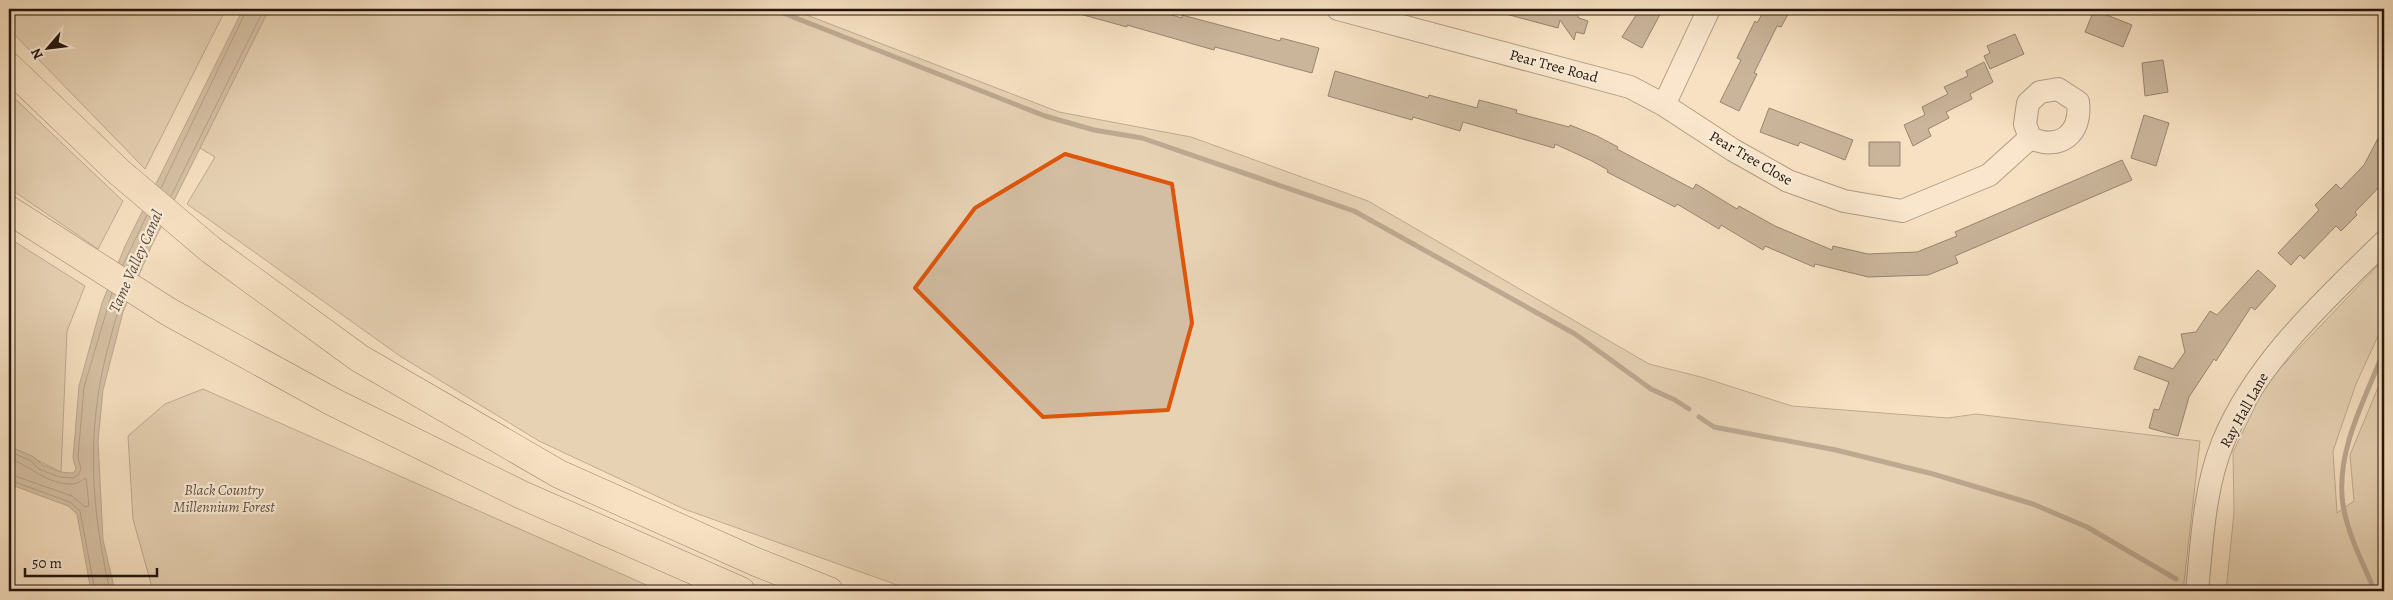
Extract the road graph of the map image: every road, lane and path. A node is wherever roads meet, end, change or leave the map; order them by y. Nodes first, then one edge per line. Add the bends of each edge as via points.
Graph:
1 (1338, 9) edge
2 (1709, 9) edge
3 (9, 67) edge
4 (1664, 105) junction
5 (2030, 138) dead end
6 (9, 210) edge
7 (2384, 242) edge
8 (740, 591) edge
9 (829, 591) edge
10 (2197, 591) edge

1 - 4 street, Pear Tree Road via 1630,87
2 - 4 street
3 - 9 highway via 119,172 211,250 359,358 559,474
4 - 5 street, Pear Tree Close via 1788,181 1844,201 1902,212 1989,175
6 - 8 highway via 169,312 333,402 522,495
7 - 10 street, Ray Hall Lane via 2318,306 2257,379 2223,442 2205,510

